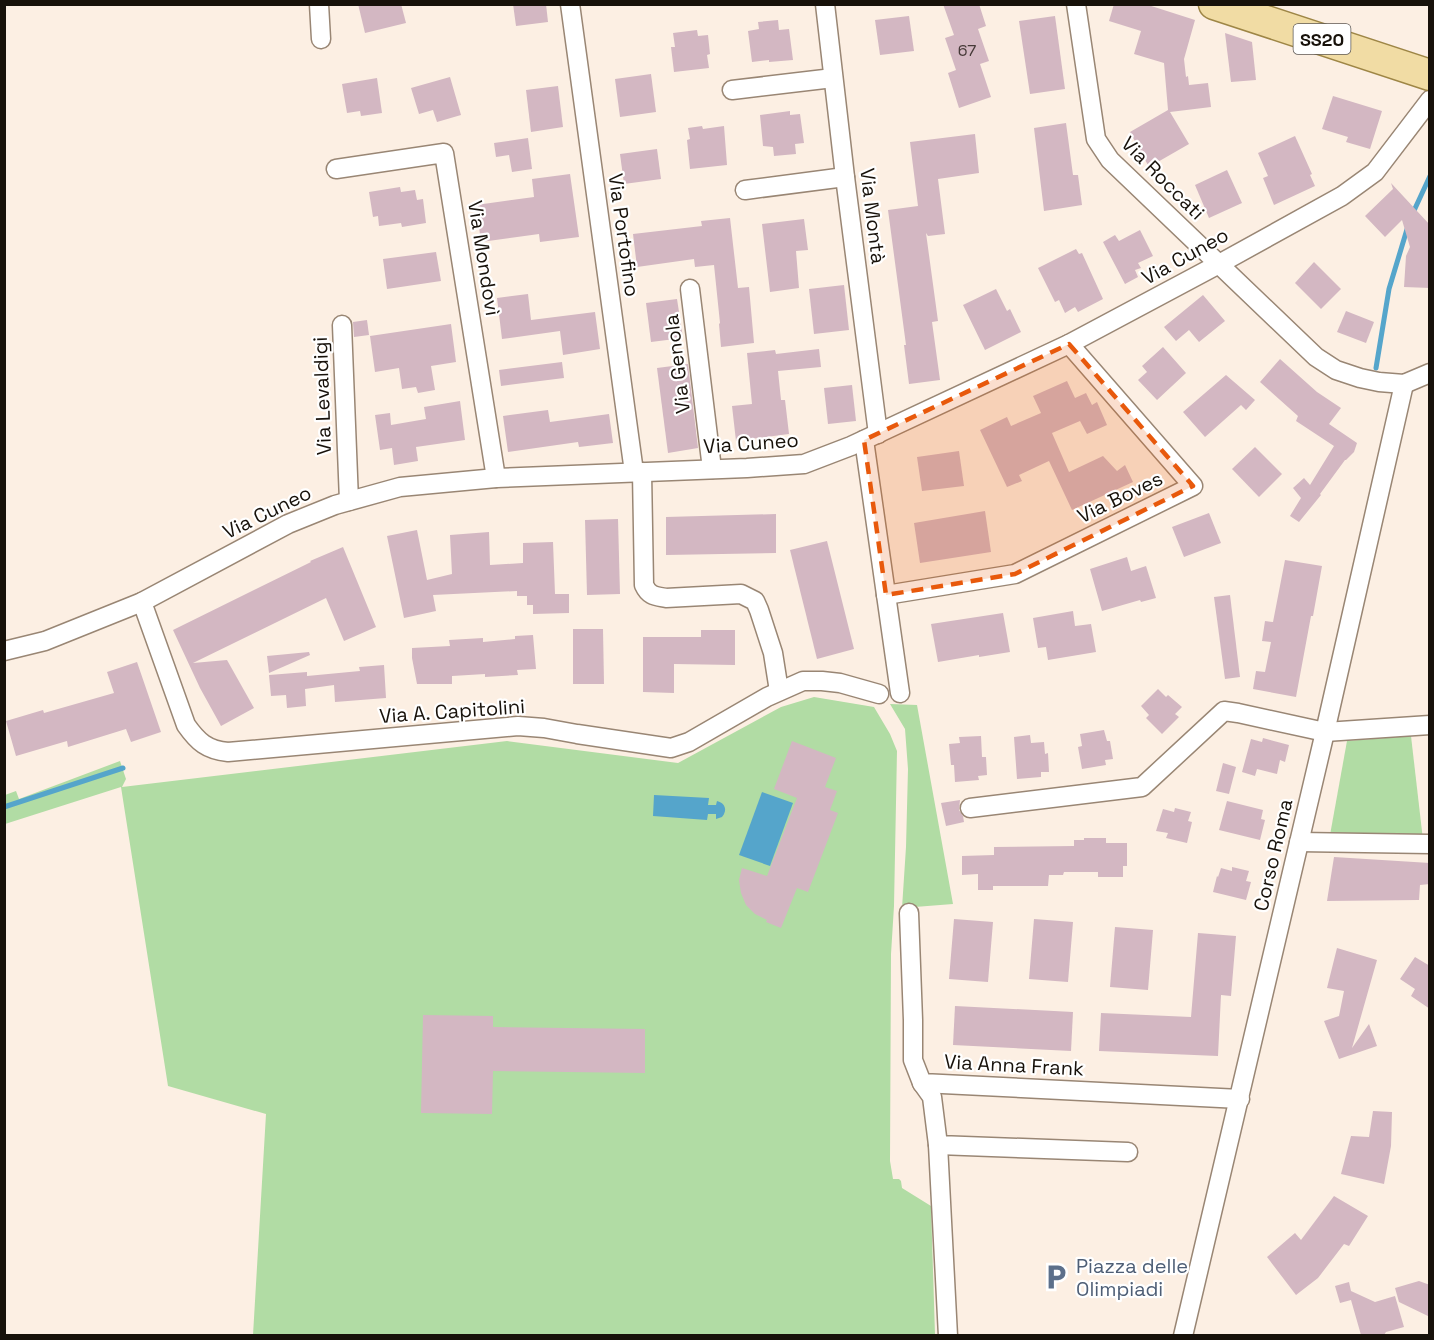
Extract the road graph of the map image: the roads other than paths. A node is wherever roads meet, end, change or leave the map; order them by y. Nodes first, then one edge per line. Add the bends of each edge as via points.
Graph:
1 (318, 4) edge
2 (570, 4) edge
3 (825, 4) edge
4 (1076, 4) edge
5 (1214, 4) edge
6 (321, 39) dead end
7 (1430, 75) edge
8 (833, 78) junction
9 (732, 90) dead end
10 (1430, 100) edge
11 (336, 169) dead end
12 (845, 177) junction
13 (745, 190) dead end
14 (1219, 264) junction
15 (690, 289) dead end
16 (342, 325) dead end
17 (1069, 344) junction
18 (1430, 373) edge
19 (1404, 384) junction
20 (871, 437) junction
21 (712, 469) junction
22 (638, 472) junction
23 (496, 478) junction
24 (349, 501) junction
25 (886, 595) junction
26 (142, 602) junction
27 (4, 651) edge
28 (779, 691) junction
29 (900, 693) dead end
30 (879, 694) dead end
31 (1430, 725) edge
32 (1325, 732) junction
33 (970, 808) dead end
34 (1299, 842) junction
35 (1430, 844) edge
36 (909, 913) dead end
37 (921, 1083) junction
38 (1240, 1099) junction
39 (938, 1145) junction
40 (1128, 1152) dead end
41 (948, 1335) edge
42 (1183, 1335) edge

1 - 6 street
2 - 22 street, Via Portofino
3 - 8 street, Via Montà
4 - 14 street, Via Roccati via 1096,139 1110,160
5 - 7 main road, SS20
8 - 9 street
8 - 12 street, Via Montà
10 - 14 street, Via Cuneo via 1375,172 1342,196
11 - 23 street, Via Mondovì via 444,153
12 - 13 street
12 - 20 street, Via Montà
14 - 17 street, Via Cuneo
14 - 19 street, Via Roccati via 1316,357 1336,370 1379,382
15 - 21 street, Via Genola
16 - 24 street, Via Levaldigi
17 - 20 street, Via Cuneo
17 - 25 street, Via Boves via 1193,486 1015,574
18 - 19 street, Via Roccati
19 - 32 street, Corso Roma
20 - 21 street, Via Cuneo via 804,464
20 - 25 street, Via Montà
21 - 22 street, Via Cuneo
22 - 23 street, Via Cuneo
22 - 28 street, Via Portofino via 647,592 666,598 741,594 755,602 773,653
23 - 24 street, Via Cuneo via 400,488
24 - 26 street, Via Cuneo via 288,524
25 - 29 street, Via Montà
26 - 27 street, Via Cuneo via 45,641
26 - 28 street, Via A. Capitolini via 186,725 195,738 216,751 518,726 671,748
28 - 30 street, Via A. Capitolini via 803,681 822,681
31 - 32 street
32 - 33 street via 1224,711 1142,787
32 - 34 street, Corso Roma
34 - 35 street
34 - 38 street, Corso Roma
36 - 37 street, Via Anna Frank via 913,1059
37 - 38 street, Via Anna Frank
37 - 39 street via 932,1097
38 - 42 street, Corso Roma
39 - 40 street
39 - 41 street

